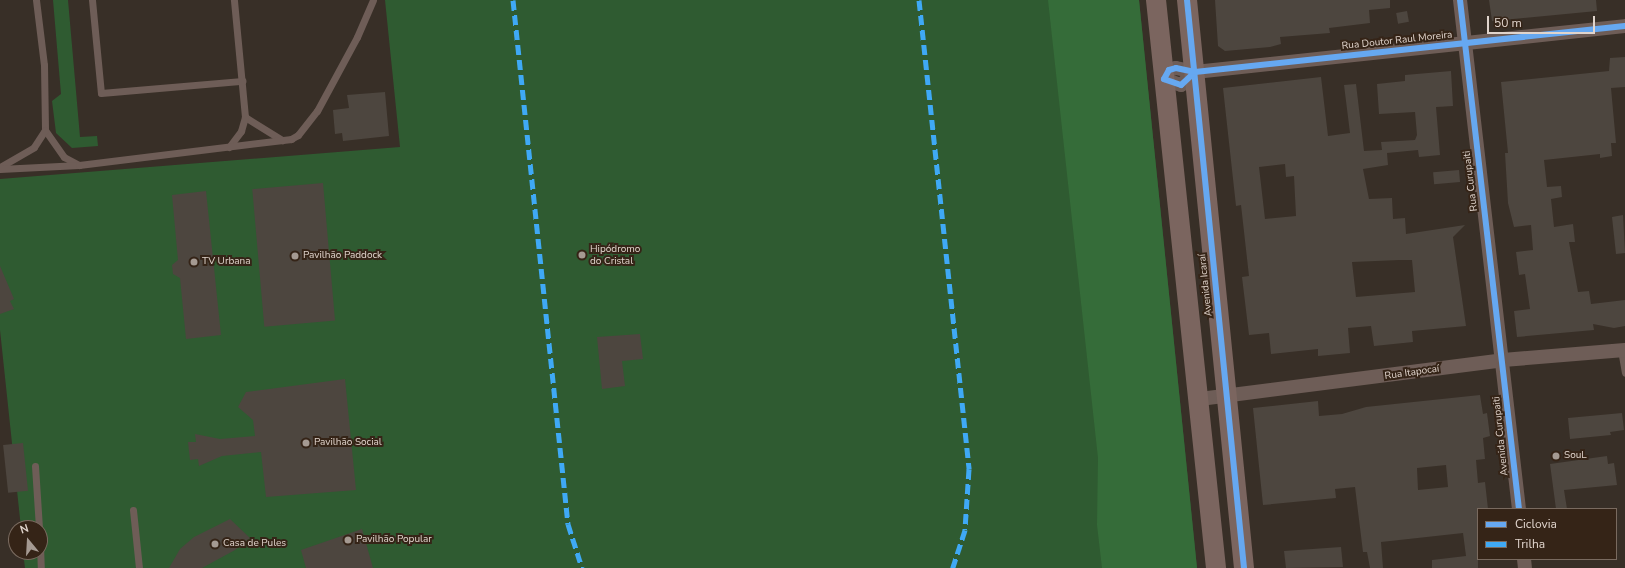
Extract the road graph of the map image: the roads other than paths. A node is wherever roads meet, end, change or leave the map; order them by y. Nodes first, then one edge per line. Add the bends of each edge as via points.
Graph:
1 (36, 0) edge
2 (92, 0) edge
3 (234, 0) edge
4 (373, 0) edge
5 (1156, 0) edge
6 (1187, 0) edge
7 (1460, 0) edge
8 (1625, 26) edge
9 (1465, 44) junction
10 (1195, 72) junction
11 (1164, 80) junction
12 (242, 81) junction
13 (245, 117) junction
14 (45, 130) junction
15 (283, 140) junction
16 (229, 147) junction
17 (79, 165) junction
18 (0, 168) edge
19 (1623, 350) edge
20 (1504, 360) junction
21 (1625, 372) edge
22 (1228, 397) junction
23 (1200, 398) junction
24 (35, 466) dead end
25 (1519, 508) edge
26 (133, 510) dead end
27 (38, 520) edge
28 (139, 568) edge
29 (1216, 568) edge
30 (1244, 568) edge

1 - 14 lane via 44,65
2 - 12 lane via 101,93
3 - 12 lane
4 - 15 lane via 357,37 317,110 298,135
5 - 11 main road, Avenida Icaraí
6 - 10 main road, Avenida Icaraí
7 - 9 street, Rua Curupaiti
8 - 9 street, Rua Doutor Raul Moreira
9 - 10 street, Rua Doutor Raul Moreira
9 - 20 street, Rua Curupaiti
10 - 11 street, Rua Doutor Raul Moreira via 1176,68 1169,70
10 - 22 main road, Avenida Icaraí
11 - 23 main road, Avenida Icaraí
12 - 13 lane
13 - 15 lane
13 - 16 lane via 241,131
14 - 17 lane via 64,156
14 - 18 lane via 34,147
15 - 16 lane
16 - 17 lane
17 - 18 lane
19 - 20 street, Rua Itapocaí
19 - 21 lane
20 - 22 street, Rua Itapocaí
20 - 25 street, Avenida Curupaiti
22 - 23 street, Rua Itapocaí
22 - 30 main road, Avenida Icaraí
23 - 29 main road, Avenida Icaraí
24 - 27 lane
26 - 28 lane

